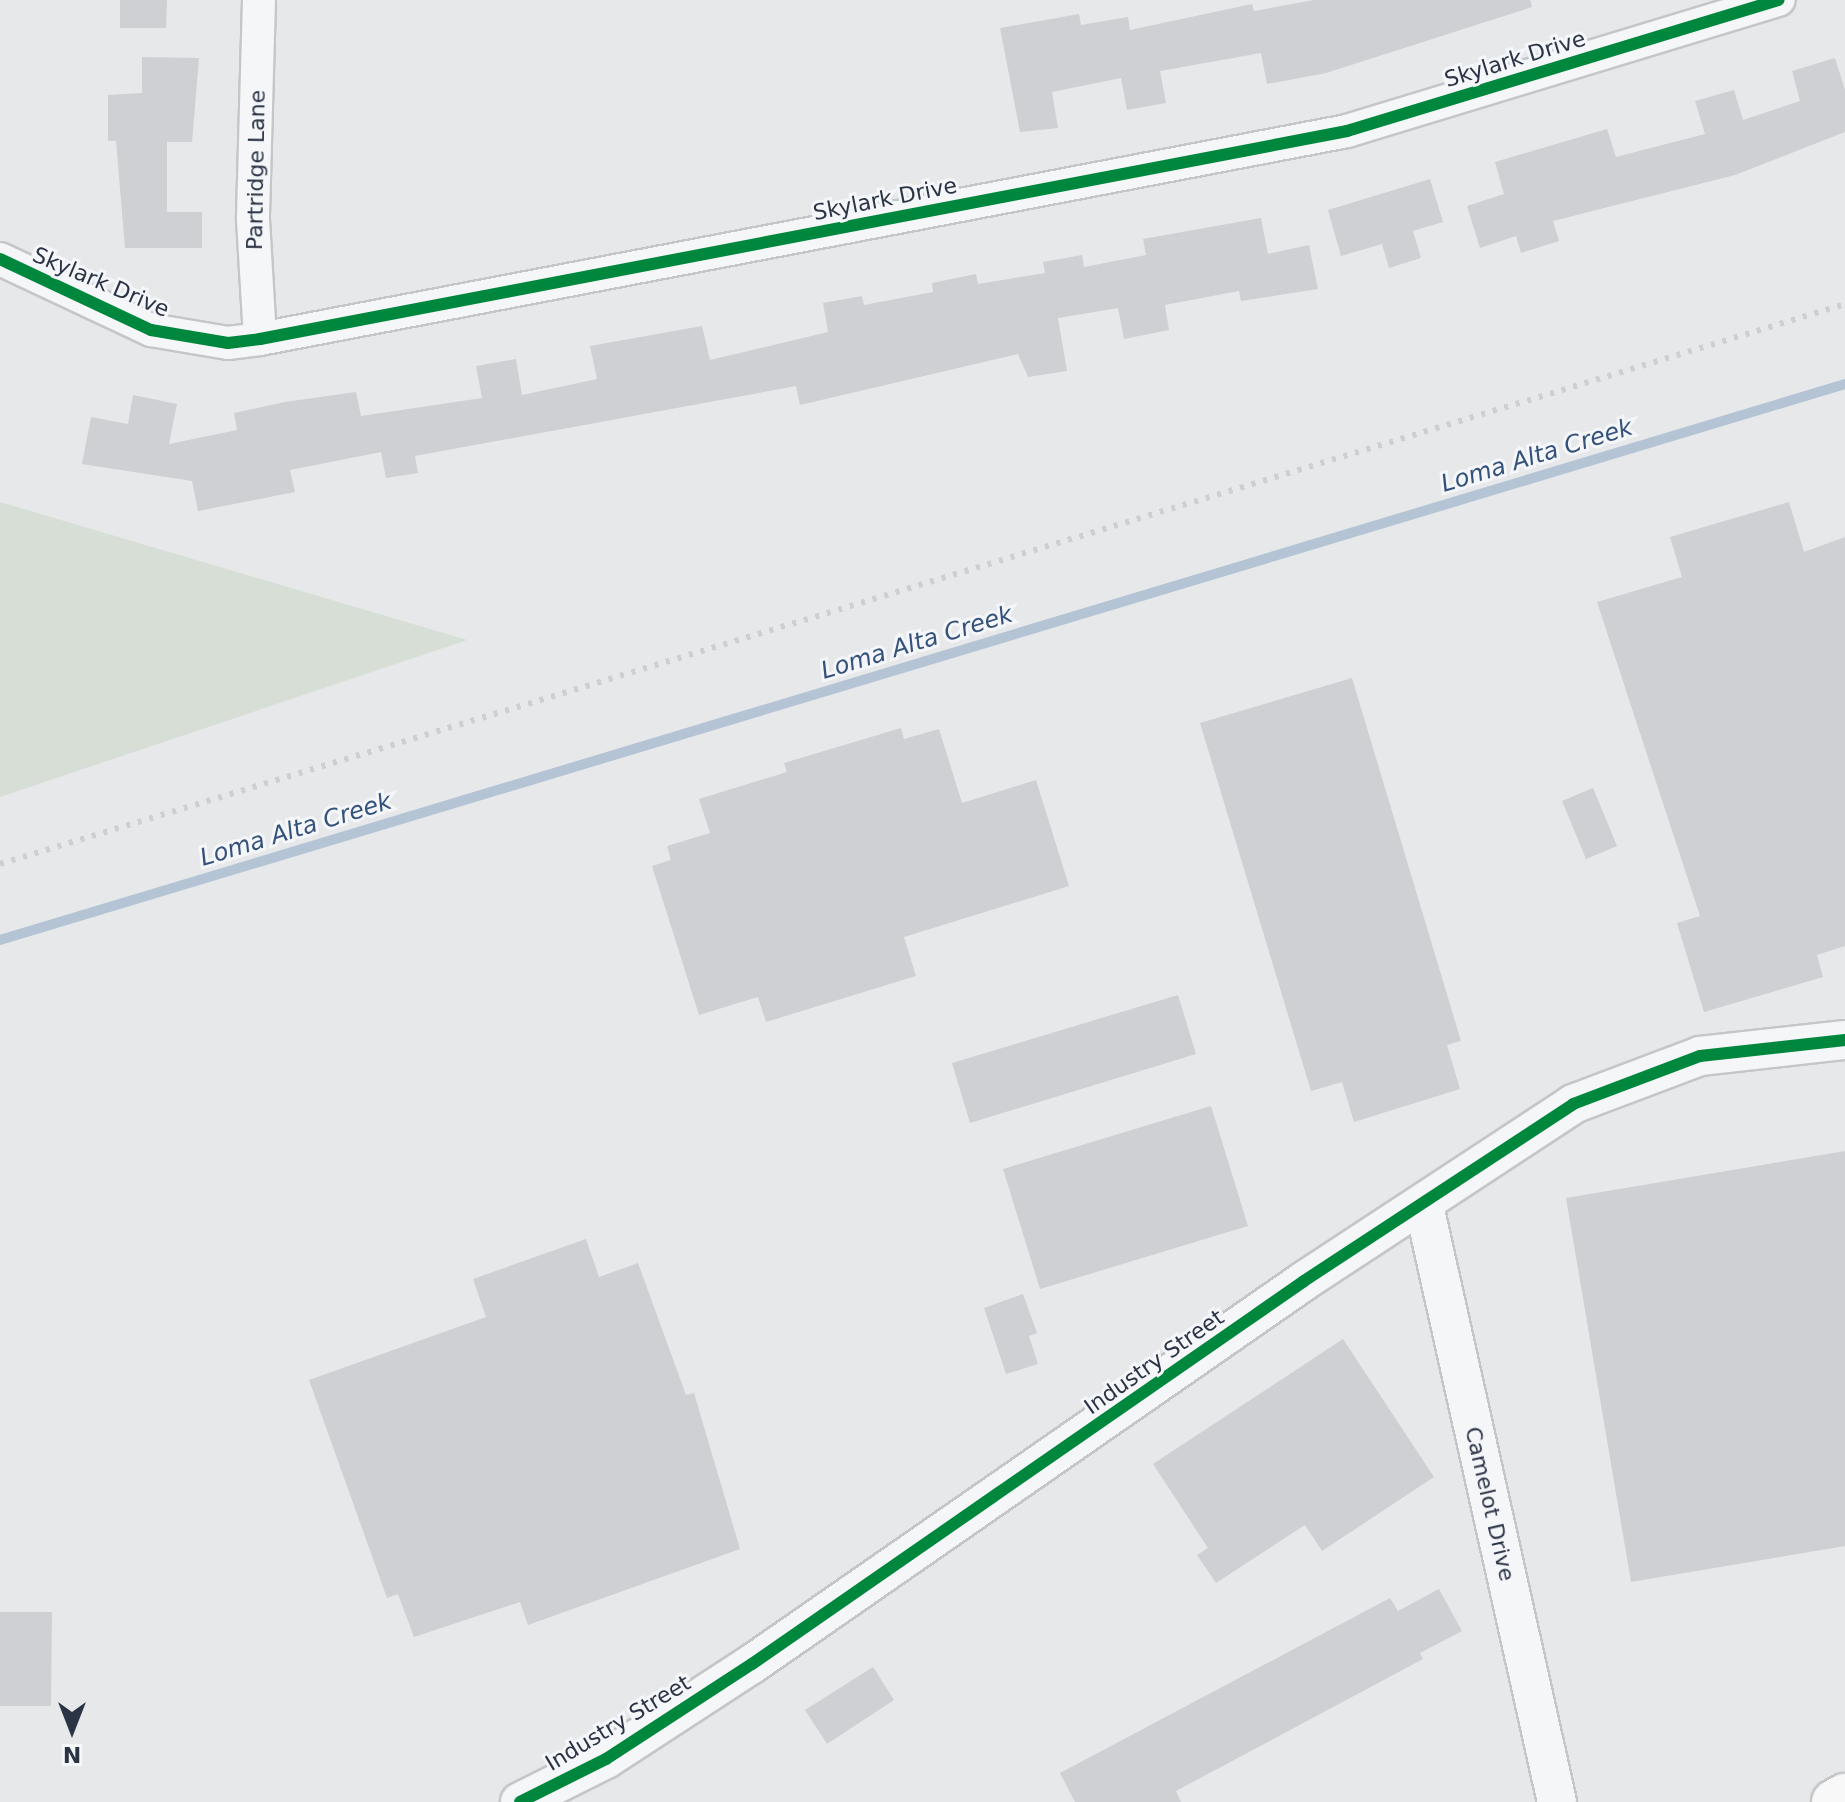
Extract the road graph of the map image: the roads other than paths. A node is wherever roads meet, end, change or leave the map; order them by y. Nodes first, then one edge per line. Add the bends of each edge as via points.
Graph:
1 (259, 0) edge
2 (1779, 0) edge
3 (0, 259) edge
4 (260, 339) junction
5 (1845, 1040) edge
6 (1424, 1206) junction
7 (1845, 1796) edge
8 (520, 1802) edge
9 (1557, 1802) edge
10 (1834, 1802) edge

1 - 4 street, Partridge Lane via 253,220
2 - 4 street, Skylark Drive via 1347,131
3 - 4 street, Skylark Drive via 151,330 228,343
5 - 6 street, Industry Street via 1700,1056 1573,1104
6 - 8 street, Industry Street via 1304,1281 752,1664 606,1759
6 - 9 street, Camelot Drive
7 - 10 main road

